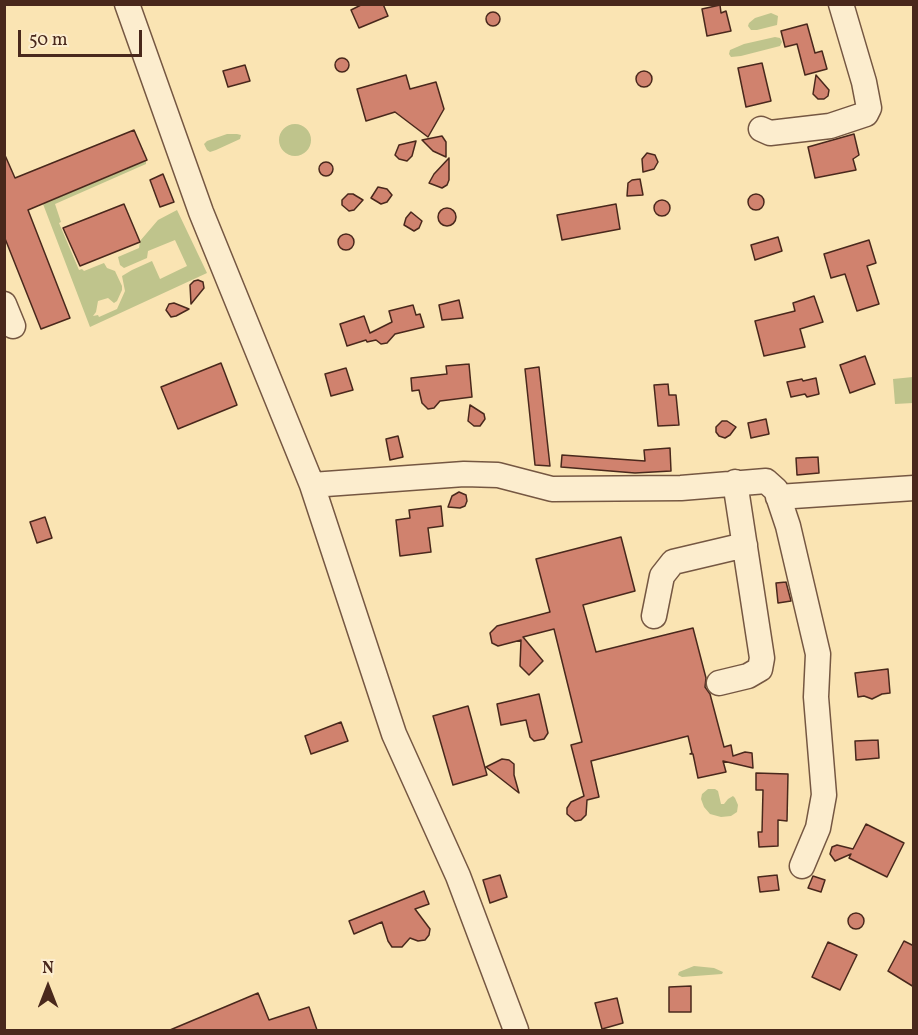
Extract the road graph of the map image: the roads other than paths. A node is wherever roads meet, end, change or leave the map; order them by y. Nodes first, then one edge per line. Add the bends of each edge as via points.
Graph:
1 (127, 4) edge
2 (841, 4) edge
3 (761, 129) dead end
4 (735, 482) junction
5 (312, 485) junction
6 (914, 488) edge
7 (778, 497) junction
8 (745, 545) junction
9 (654, 616) dead end
10 (719, 684) dead end
11 (802, 866) dead end
12 (516, 1030) edge

1 - 5 street via 201,212
2 - 3 street via 864,82 869,108 866,114 830,126 770,133
4 - 5 street via 681,488 552,489 498,475 464,474
4 - 7 street via 766,481
4 - 8 street
5 - 12 street via 394,734 458,876
6 - 7 street
7 - 11 street via 818,654 816,697 824,795 818,828
8 - 9 street via 673,562 662,576
8 - 10 street via 762,658 760,669

